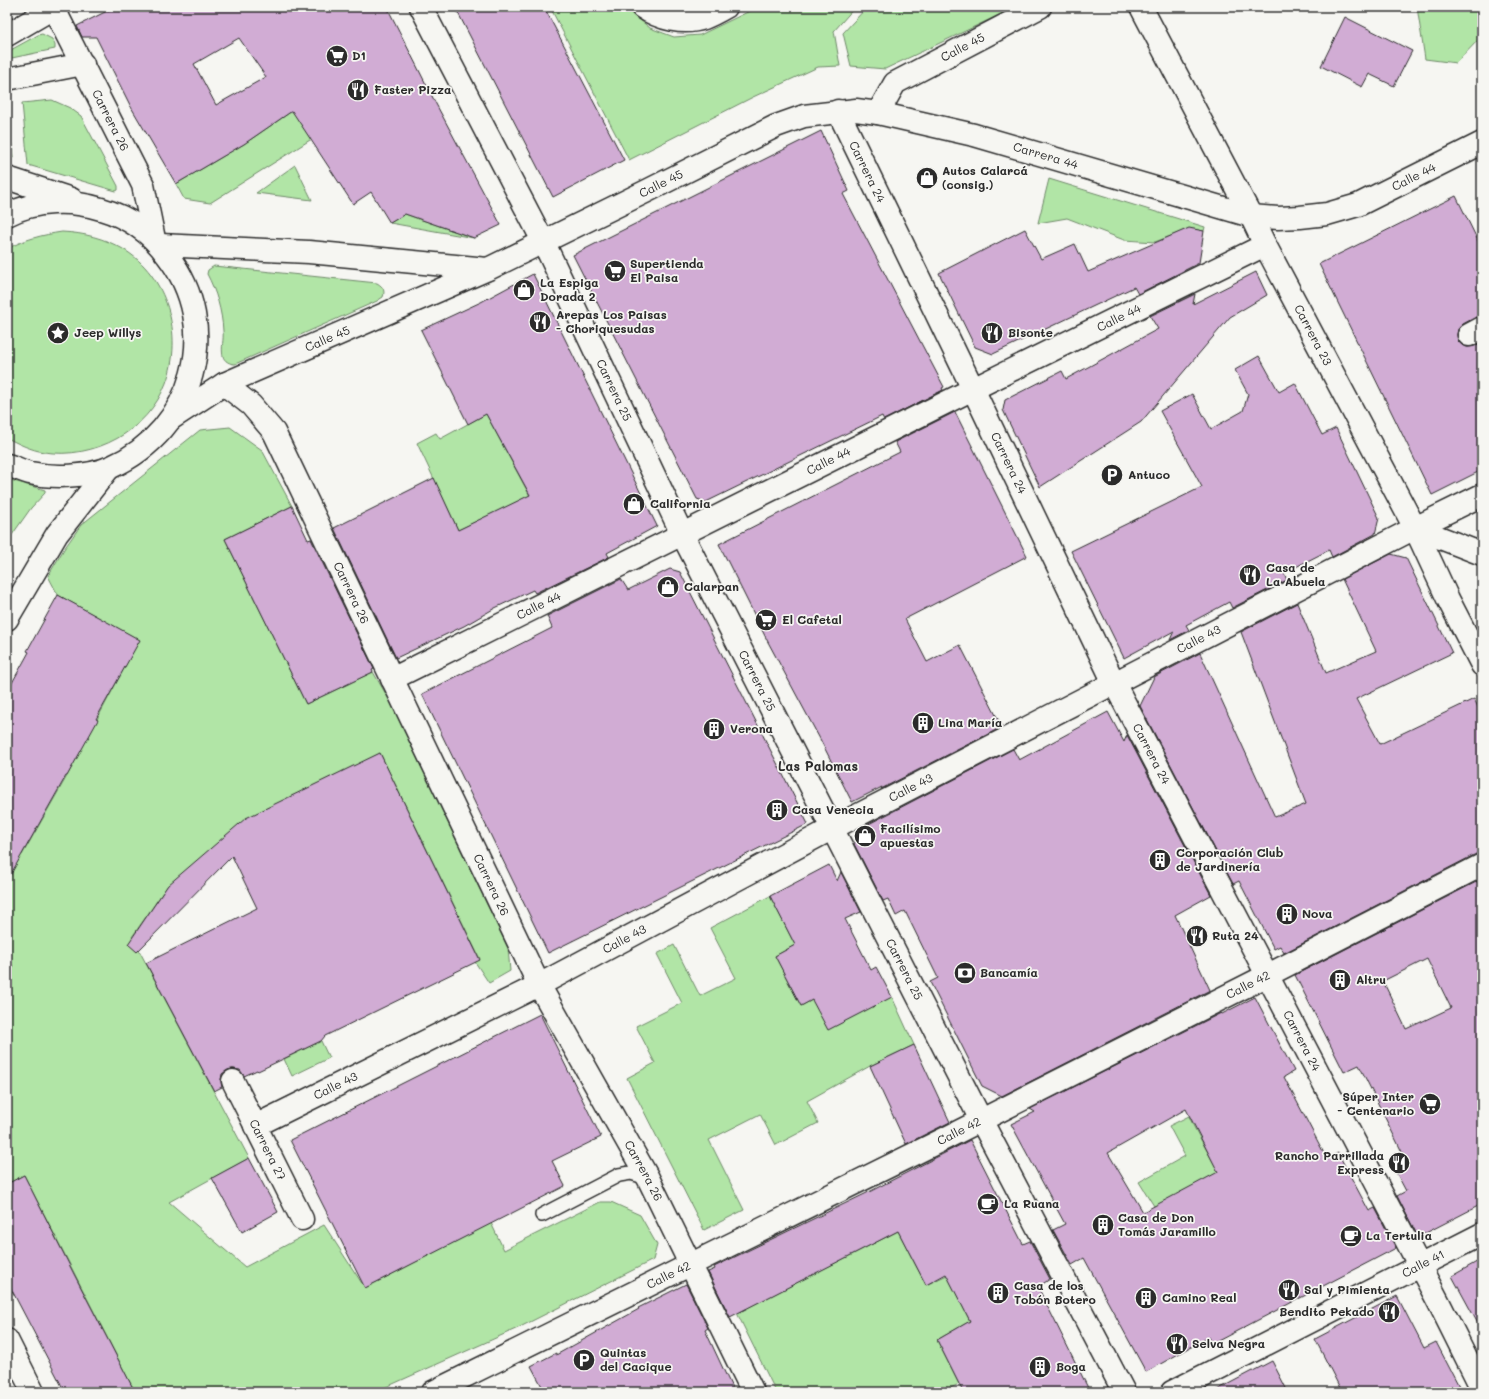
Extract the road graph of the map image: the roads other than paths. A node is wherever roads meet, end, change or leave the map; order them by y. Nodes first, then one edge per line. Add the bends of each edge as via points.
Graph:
1 (54, 7) edge
2 (421, 7) edge
3 (642, 7) edge
4 (726, 7) edge
5 (1040, 7) edge
6 (1141, 7) edge
7 (674, 14) edge
8 (7, 35) edge
9 (83, 64) junction
10 (7, 79) edge
11 (838, 111) junction
12 (878, 113) junction
13 (1482, 143) edge
14 (7, 178) edge
15 (91, 206) junction
16 (7, 215) edge
17 (1251, 216) junction
18 (543, 241) junction
19 (157, 242) junction
20 (1266, 245) junction
21 (488, 269) junction
22 (224, 384) junction
23 (973, 389) junction
24 (172, 418) junction
25 (7, 465) edge
26 (110, 468) junction
27 (1482, 495) edge
28 (1415, 528) junction
29 (682, 534) junction
30 (1482, 554) edge
31 (7, 619) edge
32 (1482, 665) edge
33 (392, 678) junction
34 (1114, 683) junction
35 (832, 828) junction
36 (1482, 865) edge
37 (1266, 976) junction
38 (539, 984) junction
39 (234, 1081) dead end
40 (981, 1120) junction
41 (255, 1126) junction
42 (648, 1178) junction
43 (542, 1216) dead end
44 (302, 1219) dead end
45 (1482, 1234) edge
46 (690, 1264) junction
47 (1420, 1265) junction
48 (7, 1340) edge
49 (1482, 1389) edge
50 (33, 1392) edge
51 (433, 1392) edge
52 (753, 1392) edge
53 (1124, 1392) edge
54 (1172, 1392) edge

1 - 8 main road
1 - 9 main road, Carrera 26
2 - 18 main road, Carrera 25
3 - 7 main road via 650,13
4 - 7 main road via 703,18
5 - 12 main road, Calle 45 via 895,83
6 - 17 main road, Carrera 23
9 - 10 main road
9 - 19 main road, Carrera 26 via 144,184
11 - 12 main road, Carrera 44
11 - 18 main road, Calle 45 via 804,116 776,126 647,192
11 - 23 main road, Carrera 24
12 - 17 main road, Carrera 44 via 974,135
13 - 17 main road, Calle 44 via 1358,205 1328,214 1300,217
14 - 15 main road
15 - 16 main road via 64,203 37,205
15 - 19 main road via 114,213 135,224
17 - 20 main road, Carrera 23
18 - 21 main road, Calle 45
18 - 29 main road, Carrera 25
19 - 21 main road via 309,252
19 - 24 main road via 176,266 188,290 195,315 197,336 194,369 185,394
20 - 23 main road, Calle 44
20 - 28 main road, Carrera 23
21 - 22 main road, Calle 45
22 - 24 main road, Calle 45
22 - 33 main road, Carrera 26 via 251,405 274,432
23 - 29 main road, Calle 44
23 - 34 main road, Carrera 24
24 - 26 main road via 138,451
25 - 26 main road via 30,473 57,476
26 - 31 main road via 57,534
27 - 28 main road, Calle 43
28 - 30 main road
28 - 32 main road, Carrera 23
28 - 34 main road, Calle 43
29 - 33 main road, Calle 44
29 - 35 main road, Carrera 25
33 - 38 main road, Carrera 26
34 - 35 main road, Calle 43
34 - 37 main road, Carrera 24
35 - 38 main road, Calle 43
35 - 40 main road, Carrera 25
36 - 37 main road, Calle 42
37 - 40 main road, Calle 42
37 - 47 main road, Carrera 24
38 - 41 main road, Calle 43
38 - 42 main road, Carrera 26
39 - 41 main road, Carrera 27
40 - 46 main road, Calle 42
40 - 53 main road, Carrera 25
41 - 44 main road, Carrera 27
42 - 43 lane via 631,1173 619,1175
42 - 46 main road, Carrera 26
45 - 47 main road, Calle 41
46 - 51 main road, Calle 42
46 - 52 main road, Carrera 26
47 - 49 main road, Carrera 24
47 - 54 main road, Calle 41
48 - 50 main road

